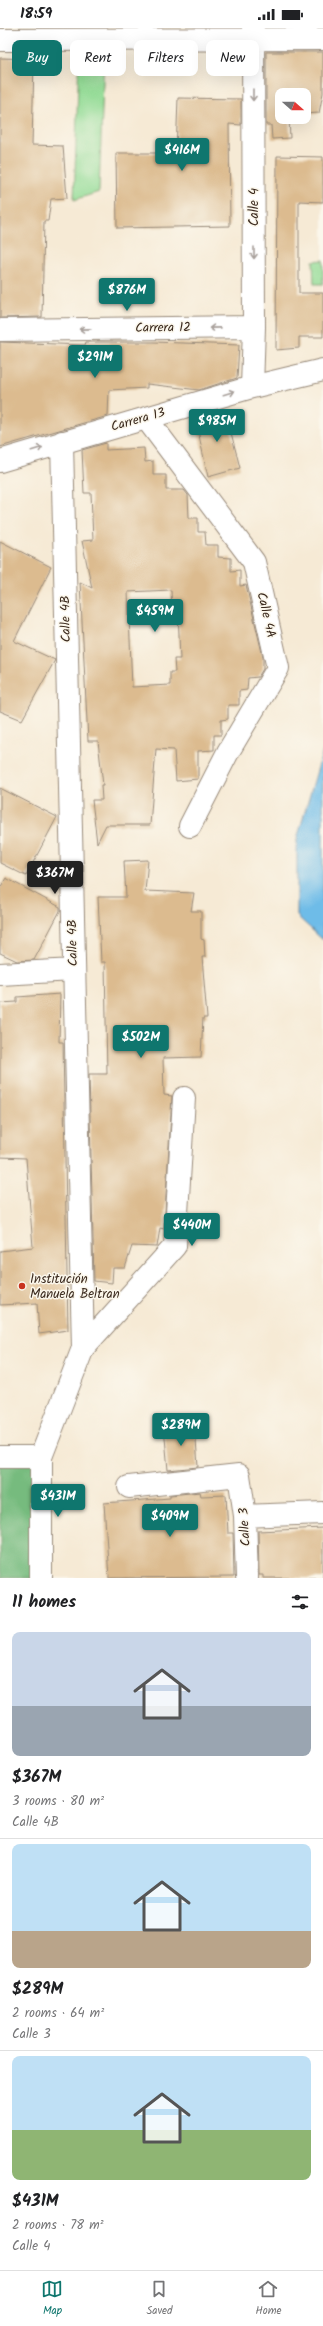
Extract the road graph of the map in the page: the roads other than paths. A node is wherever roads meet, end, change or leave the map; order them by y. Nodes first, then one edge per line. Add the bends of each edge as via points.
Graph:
1 (253, 34) edge
2 (0, 40) edge
3 (323, 40) edge
4 (254, 327) junction
5 (0, 330) edge
6 (323, 370) edge
7 (252, 387) junction
8 (146, 418) junction
9 (62, 442) junction
10 (0, 461) edge
11 (190, 826) dead end
12 (74, 970) junction
13 (0, 974) edge
14 (184, 1098) dead end
15 (83, 1348) junction
16 (0, 1457) edge
17 (41, 1457) junction
18 (129, 1487) dead end
19 (323, 1513) edge
20 (245, 1516) junction
21 (42, 1578) edge
22 (247, 1578) edge

1 - 2 street
1 - 3 street
1 -> 4 street, Calle 4
4 -> 5 street, Carrera 12
4 - 7 street, Calle 4
6 - 7 street, Carrera 13
8 -> 7 street, Carrera 13
8 - 9 street, Carrera 13
8 - 11 street, Calle 4A via 254,562 278,668 228,752
10 -> 9 street, Carrera 13
9 - 12 street, Calle 4B
12 - 13 street
12 - 15 street, Calle 4B
14 - 15 street via 175,1246
15 - 17 street
16 - 17 street
17 - 21 street
18 - 20 street, Calle 3 via 239,1476
19 - 20 street
20 - 22 street, Calle 3

